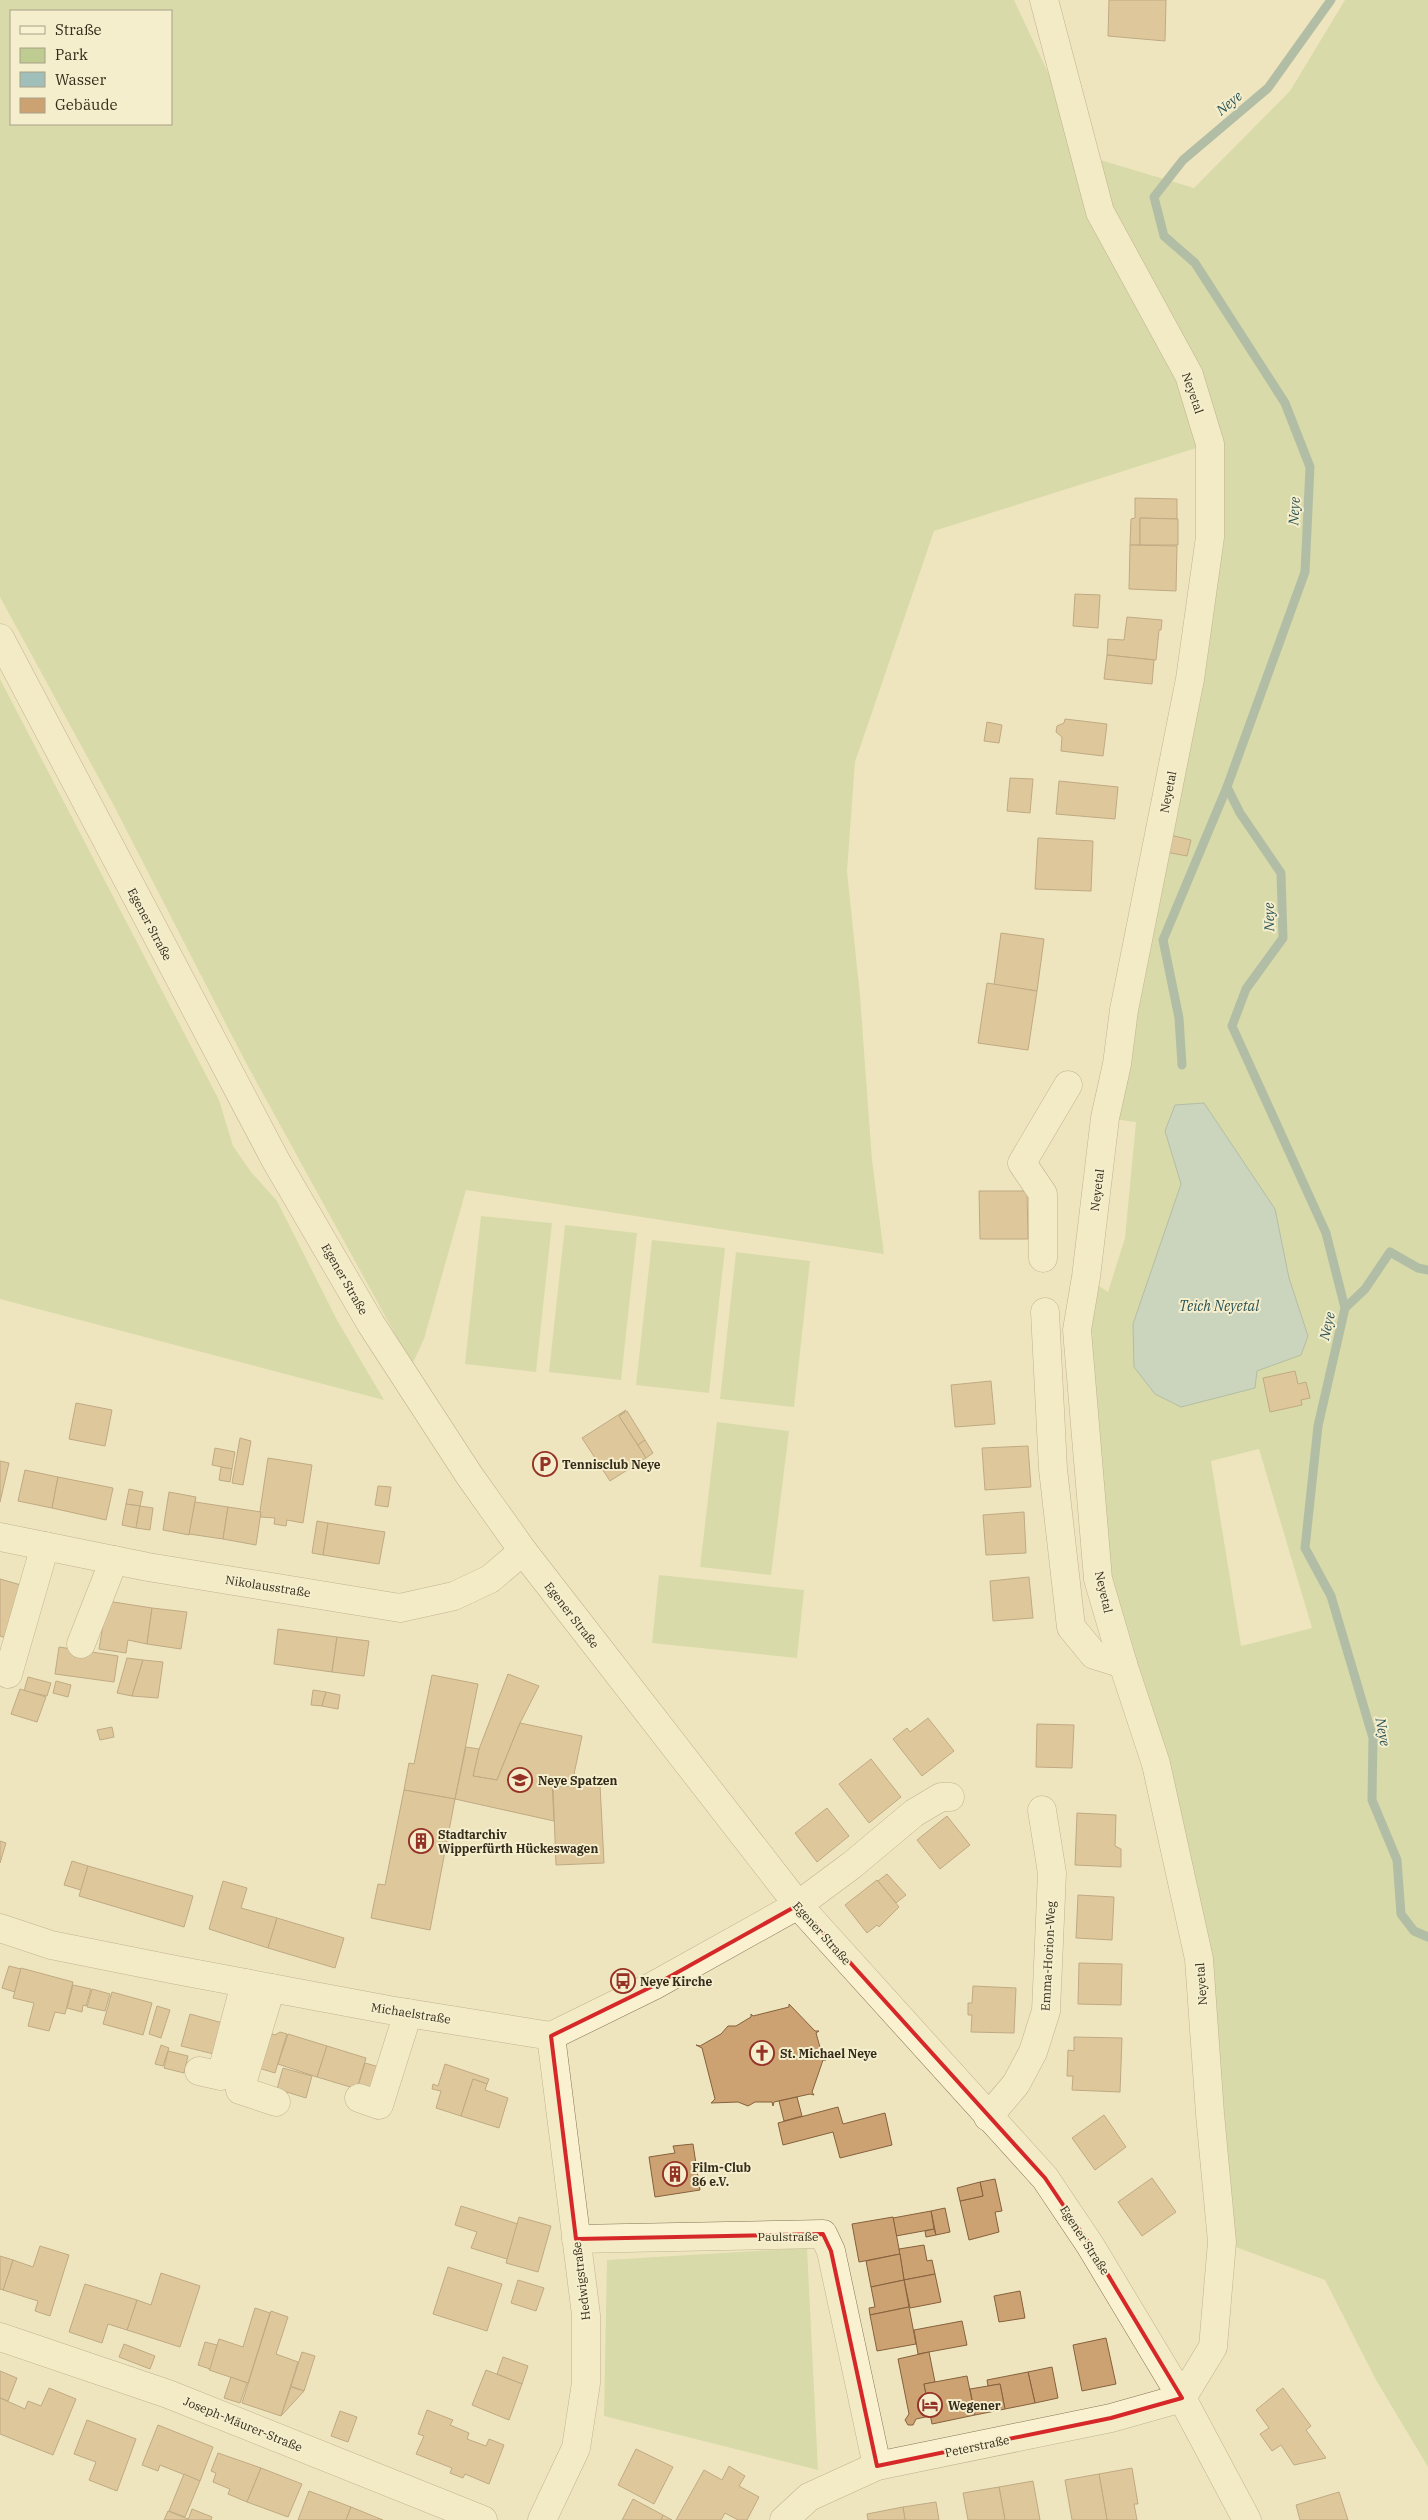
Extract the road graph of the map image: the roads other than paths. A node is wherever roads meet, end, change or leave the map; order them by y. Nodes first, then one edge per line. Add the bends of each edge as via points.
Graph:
1 (1044, 0) edge
2 (0, 638) edge
3 (1068, 1085) dead end
4 (1043, 1258) dead end
5 (1045, 1312) dead end
6 (0, 1537) edge
7 (45, 1546) junction
8 (523, 1551) junction
9 (114, 1560) junction
10 (82, 1644) dead end
11 (1123, 1664) junction
12 (8, 1674) dead end
13 (950, 1797) dead end
14 (1042, 1810) dead end
15 (798, 1906) junction
16 (0, 1928) edge
17 (245, 1983) junction
18 (272, 1988) junction
19 (408, 2013) junction
20 (551, 2036) junction
21 (199, 2071) dead end
22 (359, 2098) dead end
23 (276, 2102) dead end
24 (988, 2117) junction
25 (576, 2239) junction
26 (0, 2338) edge
27 (1182, 2398) junction
28 (878, 2466) junction
29 (483, 2520) edge
30 (542, 2520) edge
31 (784, 2520) edge
32 (1247, 2520) edge

1 - 11 street, Neyetal via 1100,212 1190,376 1210,444 1210,537 1190,679 1105,1118 1078,1330 1098,1579
2 - 8 street, Egener Straße via 276,1161 376,1331 469,1475
3 - 4 street via 1022,1163 1043,1194
5 - 11 street via 1053,1469 1071,1627 1094,1655
6 - 7 street, Nikolausstraße
7 - 9 street, Nikolausstraße
7 - 12 street
8 - 9 street, Nikolausstraße via 490,1579 454,1596 400,1608
8 - 15 street, Egener Straße
9 - 10 street
11 - 27 street, Neyetal via 1156,1764 1199,1959 1222,2242 1213,2347
13 - 15 street via 941,1797 914,1813
14 - 24 street, Emma-Horion-Weg via 1052,1873 1046,2011 1033,2052 1016,2084
15 - 20 street via 653,1986
15 - 24 street, Egener Straße
16 - 17 street, Michaelstraße via 51,1945
17 - 18 street, Michaelstraße
17 - 21 street via 221,2076
18 - 19 street, Michaelstraße
18 - 23 street via 240,2090
19 - 20 street, Michaelstraße
19 - 22 street via 379,2105
20 - 25 street, Hedwigstraße
24 - 27 street, Egener Straße via 1050,2186 1090,2245
25 - 28 street, Paulstraße via 823,2234 831,2251
25 - 30 street, Hedwigstraße via 586,2315 586,2383 576,2448
26 - 29 street, Joseph-Mäurer-Straße via 168,2394
27 - 28 street, Peterstraße via 1111,2418
27 - 32 street, Egener Straße
28 - 31 street, Peterstraße via 809,2496

